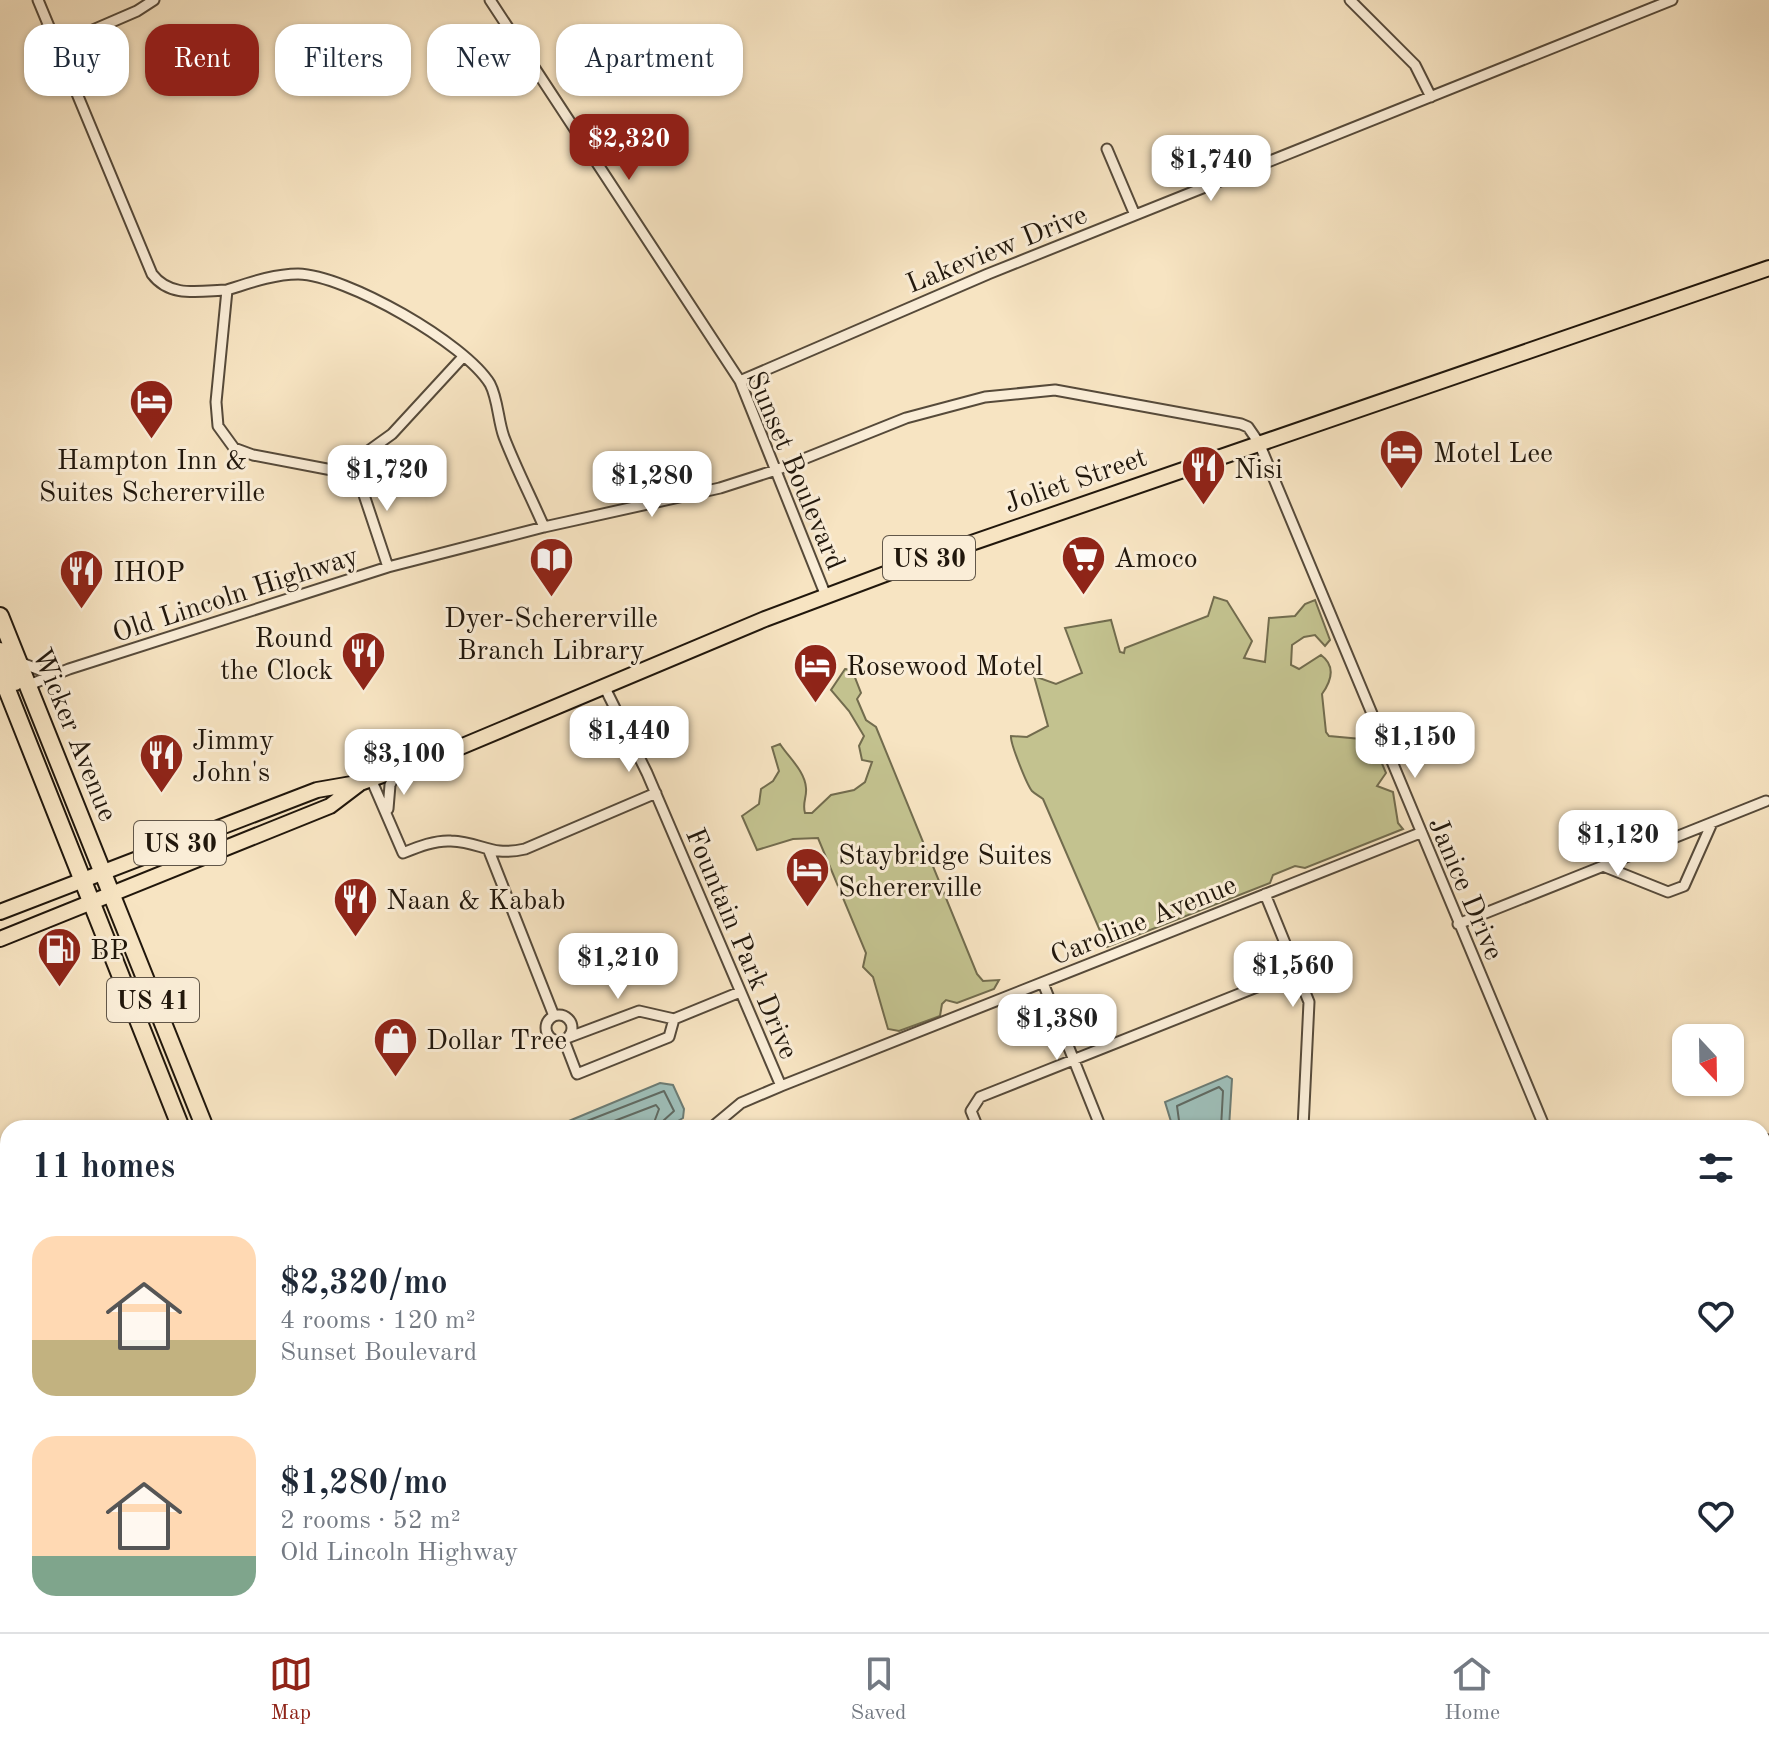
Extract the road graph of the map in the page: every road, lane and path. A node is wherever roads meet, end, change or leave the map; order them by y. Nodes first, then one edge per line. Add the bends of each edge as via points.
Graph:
1 (38, 0) edge
2 (154, 0) edge
3 (490, 0) edge
4 (1350, 0) edge
5 (1672, 0) edge
6 (47, 24) edge
7 (107, 24) edge
8 (77, 96) edge
9 (1431, 97) junction
10 (1107, 149) dead end
11 (1135, 215) junction
12 (1769, 268) edge
13 (227, 290) junction
14 (462, 358) junction
15 (740, 381) junction
16 (1259, 443) junction
17 (355, 468) junction
18 (776, 470) junction
19 (544, 527) junction
20 (388, 567) junction
21 (826, 596) junction
22 (0, 616) edge
23 (0, 651) edge
24 (19, 662) junction
25 (0, 672) edge
26 (53, 675) junction
27 (29, 685) junction
28 (604, 686) junction
29 (398, 769) junction
30 (367, 780) junction
31 (656, 793) junction
32 (1766, 801) dead end
33 (389, 820) junction
34 (1712, 823) junction
35 (1420, 833) junction
36 (489, 851) junction
37 (1603, 866) junction
38 (103, 872) junction
39 (81, 881) junction
40 (1265, 894) junction
41 (112, 895) junction
42 (90, 904) junction
43 (0, 912) edge
44 (1458, 924) junction
45 (0, 939) edge
46 (1297, 971) junction
47 (1043, 983) junction
48 (740, 992) junction
49 (554, 1016) junction
50 (674, 1019) junction
51 (565, 1039) junction
52 (1074, 1060) junction
53 (781, 1086) junction
54 (178, 1120) edge
55 (202, 1120) edge
56 (721, 1120) edge
57 (975, 1120) edge
58 (1098, 1120) edge
59 (1304, 1120) edge
60 (1542, 1120) edge

1 - 6 street
2 - 7 street
3 - 15 street, Sunset Boulevard
4 - 9 street via 1415,65
5 - 9 street, Lakeview Drive
8 - 13 street via 161,287 182,292
9 - 11 street, Lakeview Drive
10 - 11 street
11 - 15 street, Lakeview Drive
12 - 16 main road, Joliet Street / US 30
13 - 14 street via 298,274 337,280 383,302
13 - 17 street via 218,426 234,448 253,455 332,470
14 - 17 street via 392,434 360,457
14 - 19 street via 490,385 504,435
15 - 18 street, Sunset Boulevard
16 - 18 street, Old Lincoln Highway via 1241,424 1055,390 985,397 906,418
16 - 21 main road, Joliet Street / US 30
16 - 35 street, Janice Drive
17 - 20 street
18 - 19 street, Old Lincoln Highway via 720,488
18 - 21 street, Sunset Boulevard
19 - 20 street, Old Lincoln Highway
20 - 26 street, Old Lincoln Highway
21 - 28 main road, Joliet Street / US 30
22 - 24 highway, Wicker Avenue / US 41
23 - 27 highway via 18,687
24 - 26 street
24 - 27 highway, Wicker Avenue / US 41
25 - 39 highway, Wicker Avenue / US 41
26 - 27 street, Old Lincoln Highway
27 - 38 highway, Wicker Avenue / US 41
28 - 29 main road, Joliet Street / US 30
28 - 31 street, Fountain Park Drive
29 - 30 main road, Joliet Street / US 30
29 - 33 street via 387,797
30 - 33 street
30 - 38 main road, US 30 via 317,790
30 - 41 main road, US 30 via 330,806
31 - 36 street via 525,849
31 - 48 street, Fountain Park Drive
32 - 34 street
33 - 36 street via 403,853 437,841
34 - 37 street
34 - 37 street via 1684,886 1676,890 1668,892
35 - 40 street, Caroline Avenue
35 - 44 street, Janice Drive
36 - 49 street
37 - 44 street
38 - 39 main road, US 30
38 - 41 highway, US 41
39 - 42 highway, Wicker Avenue / US 41
39 - 43 main road, US 30
40 - 46 street
40 - 47 street, Caroline Avenue
41 - 42 main road, US 30
41 - 55 highway, US 41
42 - 45 main road, US 30
42 - 54 highway, US 41
44 - 60 street, Janice Drive
46 - 52 street
46 - 59 street via 1310,1017
47 - 52 street
47 - 53 street, Caroline Avenue
48 - 50 street
48 - 53 street, Fountain Park Drive
49 - 51 street via 569,1021 572,1029
49 - 51 street via 547,1033 556,1041
50 - 51 street via 639,1011
50 - 51 street via 669,1037 577,1074
52 - 57 street via 980,1097 971,1111
52 - 58 street
53 - 56 street, Caroline Avenue via 741,1103

